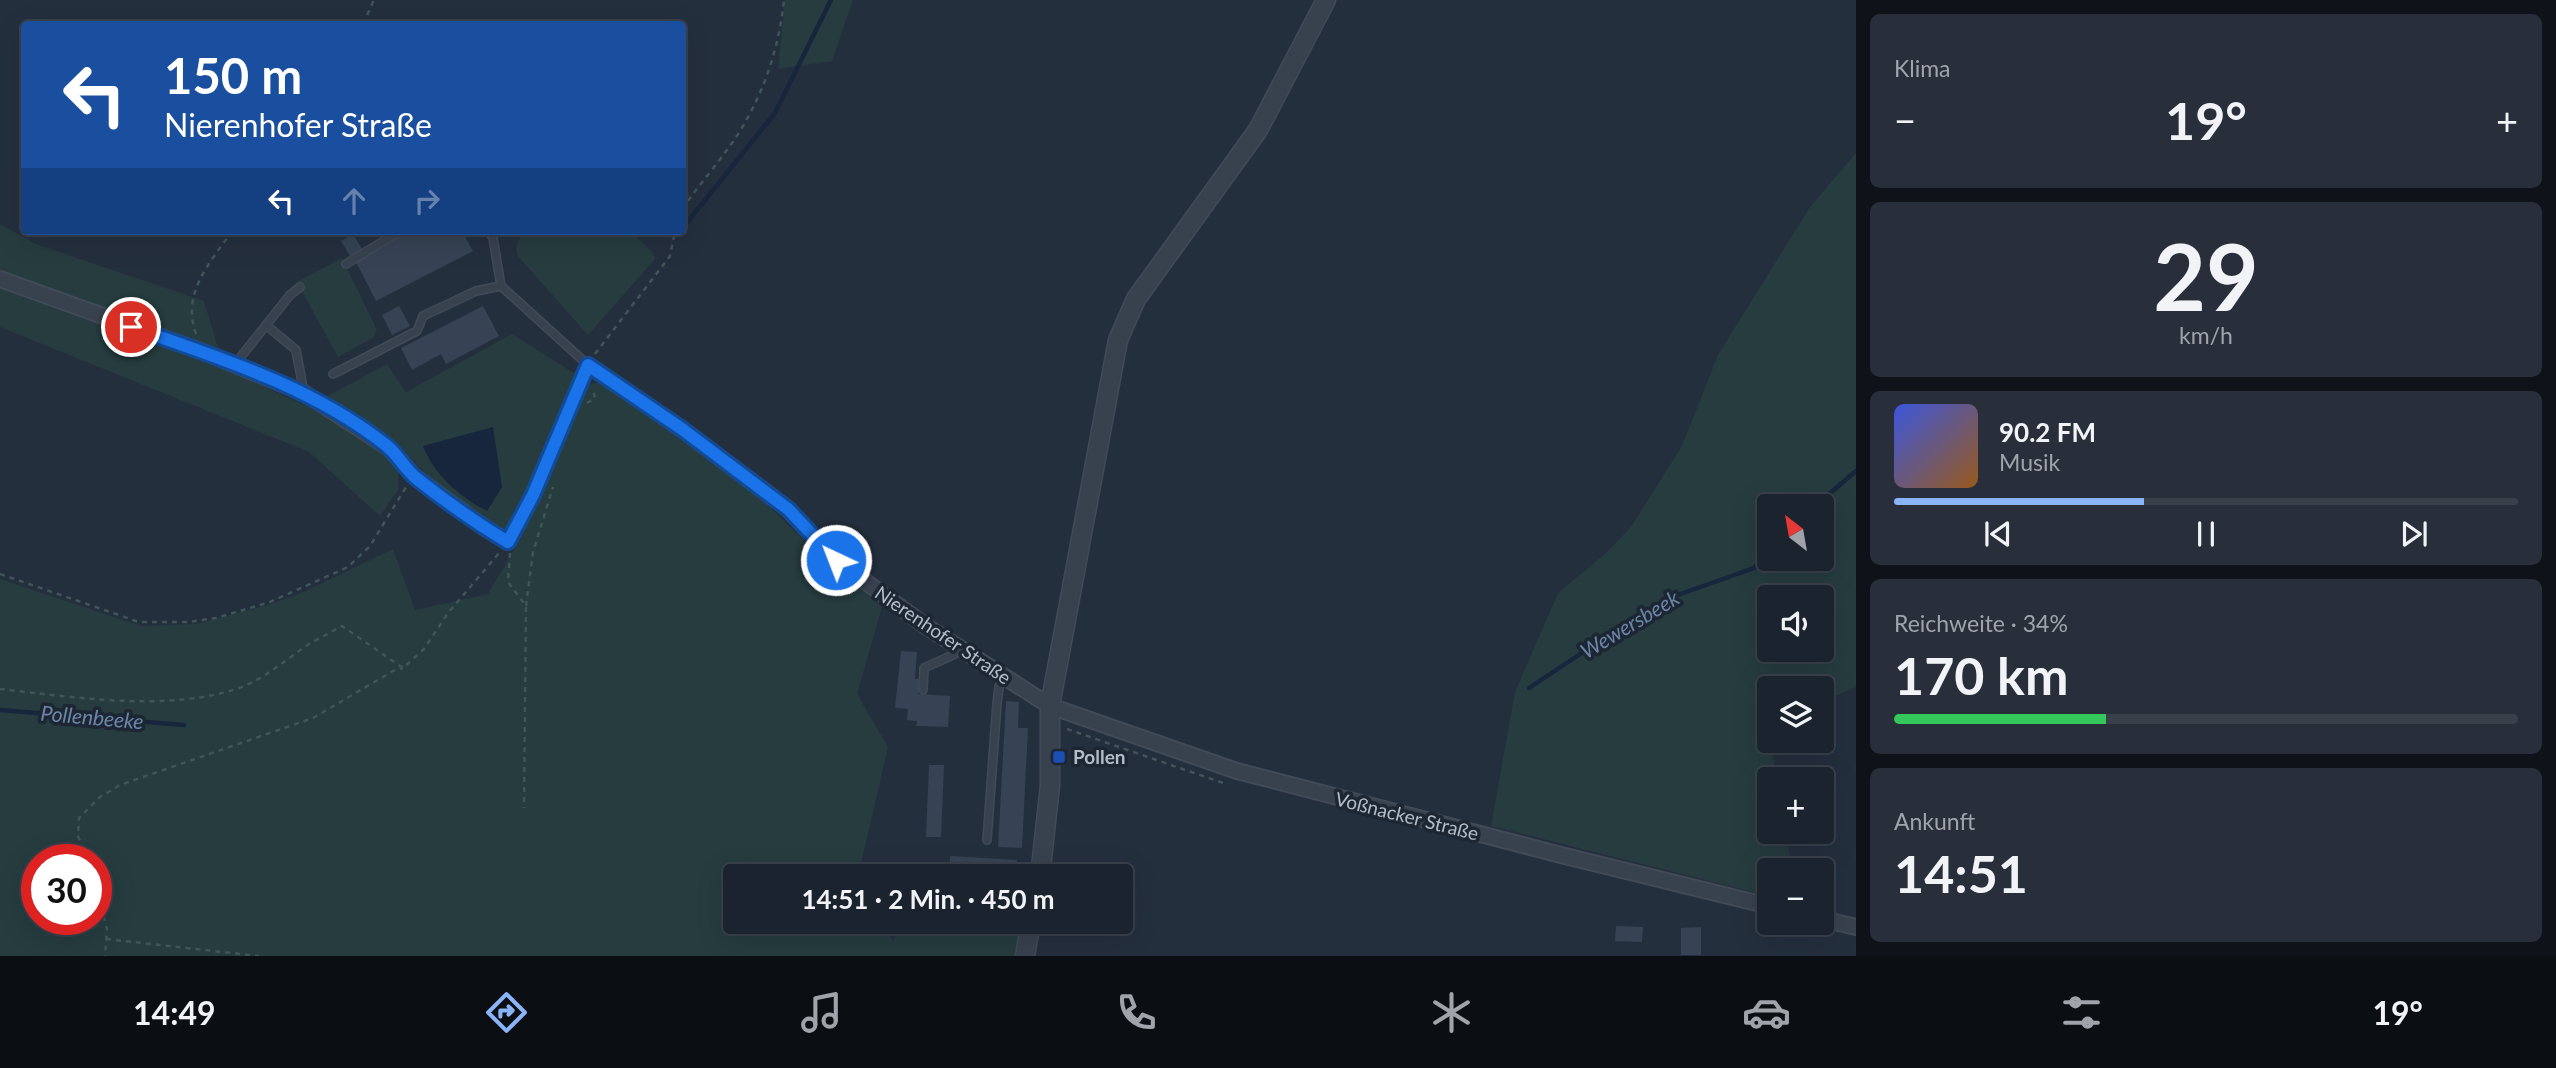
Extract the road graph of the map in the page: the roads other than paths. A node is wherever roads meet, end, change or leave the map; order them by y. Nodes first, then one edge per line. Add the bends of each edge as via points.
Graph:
1 (1326, 0) edge
2 (393, 235) edge
3 (491, 235) edge
4 (346, 264) dead end
5 (0, 279) edge
6 (501, 286) junction
7 (300, 287) dead end
8 (266, 325) junction
9 (234, 364) junction
10 (590, 367) junction
11 (333, 374) dead end
12 (304, 393) junction
13 (957, 647) junction
14 (1003, 677) junction
15 (923, 690) dead end
16 (1050, 706) junction
17 (987, 840) dead end
18 (1041, 864) edge
19 (1757, 903) edge
20 (1834, 922) edge
21 (1856, 927) edge
22 (1029, 934) edge
23 (1025, 956) edge

1 - 16 street via 1258,130 1125,319 1097,442
2 - 4 lane
3 - 6 lane
5 - 9 street
6 - 10 lane
6 - 11 lane via 476,291 423,316 417,331
7 - 8 lane
8 - 9 lane
8 - 12 lane via 296,349
9 - 12 street
10 - 12 street via 508,542 414,476 389,448
10 - 13 street, Nierenhofer Straße via 757,485 788,509 836,560
13 - 14 street, Nierenhofer Straße
13 - 15 lane via 953,655 924,668
14 - 16 street, Nierenhofer Straße
14 - 17 lane
16 - 18 street via 1050,785
16 - 19 street, Voßnacker Straße via 1237,771
20 - 21 street
22 - 23 street

